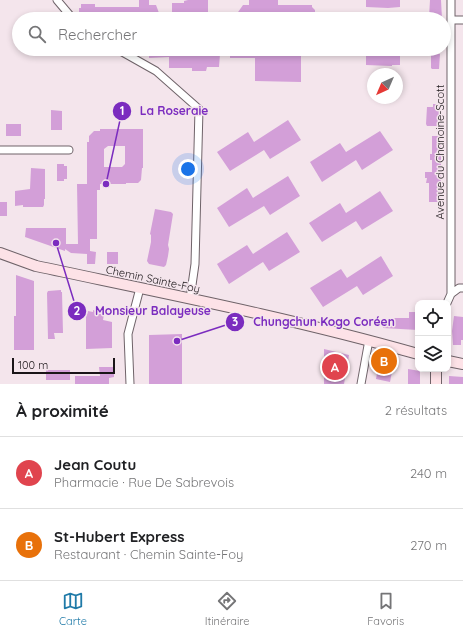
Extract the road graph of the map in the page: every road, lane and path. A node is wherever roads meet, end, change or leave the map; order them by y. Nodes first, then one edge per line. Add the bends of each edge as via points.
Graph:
1 (57, 0) edge
2 (451, 0) edge
3 (67, 12) edge
4 (452, 20) junction
5 (463, 20) edge
6 (129, 56) edge
7 (0, 150) edge
8 (69, 150) dead end
9 (0, 253) edge
10 (140, 288) junction
11 (463, 288) edge
12 (451, 294) junction
13 (190, 299) junction
14 (448, 300) edge
15 (369, 340) junction
16 (415, 353) edge
17 (451, 362) edge
18 (463, 364) edge
19 (436, 372) edge
20 (130, 384) edge
21 (361, 384) edge
22 (436, 384) edge

1 - 3 street
2 - 4 street, Avenue du Chanoine-Scott
4 - 5 street
4 - 12 street, Avenue du Chanoine-Scott
6 - 13 street via 156,71 199,109 195,264
7 - 8 street
9 - 10 main road, Chemin Sainte-Foy via 36,266
10 - 13 main road, Chemin Sainte-Foy
10 - 20 street via 128,334
11 - 12 street
12 - 14 street, Avenue du Chanoine-Scott
13 - 15 main road, Chemin Sainte-Foy
15 - 16 main road, Chemin Sainte-Foy
15 - 21 street
17 - 18 main road
19 - 22 main road

